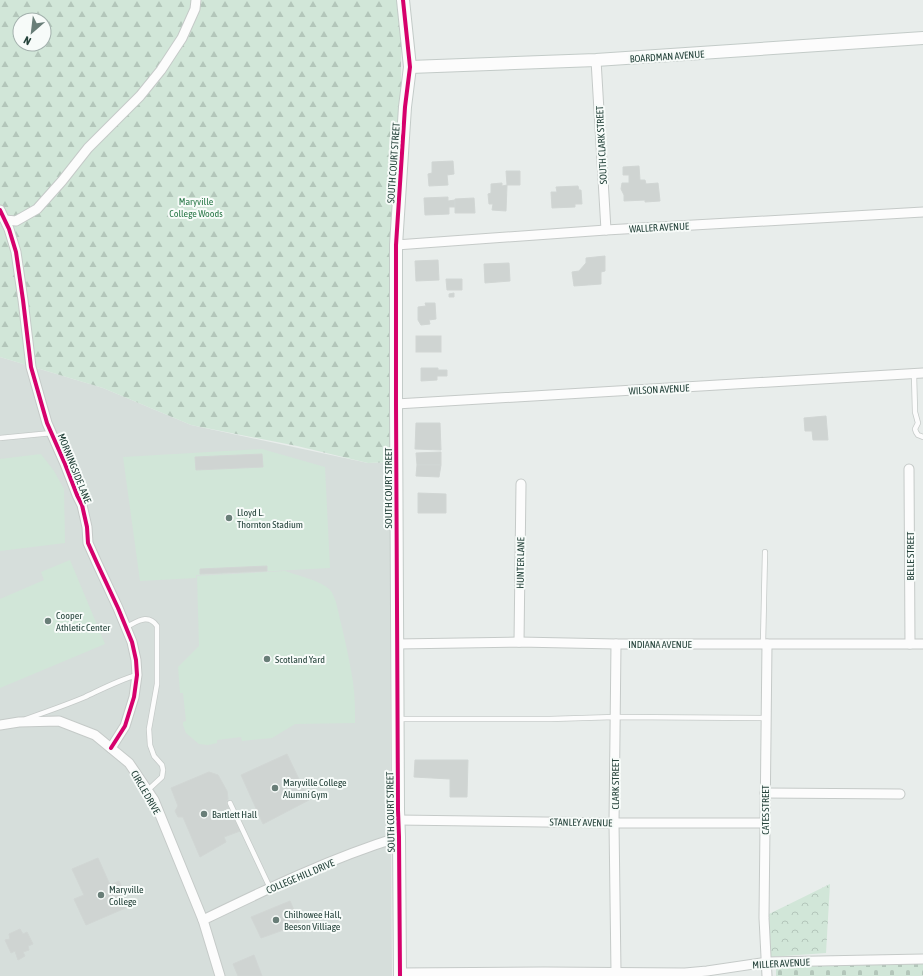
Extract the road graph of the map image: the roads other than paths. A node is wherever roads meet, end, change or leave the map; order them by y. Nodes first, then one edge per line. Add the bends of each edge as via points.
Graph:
1 (196, 0) edge
2 (403, 0) edge
3 (923, 38) edge
4 (596, 60) junction
5 (410, 67) junction
6 (0, 210) edge
7 (923, 212) edge
8 (5, 220) junction
9 (606, 230) junction
10 (396, 245) junction
11 (919, 374) edge
12 (396, 404) junction
13 (923, 420) edge
14 (918, 423) junction
15 (52, 433) junction
16 (923, 437) edge
17 (0, 438) edge
18 (909, 469) dead end
19 (521, 484) dead end
20 (765, 552) dead end
21 (126, 627) junction
22 (519, 642) junction
23 (397, 644) junction
24 (616, 644) junction
25 (765, 644) junction
26 (910, 644) junction
27 (923, 644) edge
28 (137, 674) junction
29 (615, 717) junction
30 (766, 718) junction
31 (397, 719) junction
32 (19, 722) junction
33 (0, 725) edge
34 (111, 748) junction
35 (148, 790) junction
36 (765, 793) junction
37 (900, 794) dead end
38 (230, 803) dead end
39 (398, 820) junction
40 (764, 822) junction
41 (614, 823) junction
42 (399, 837) junction
43 (270, 888) junction
44 (203, 920) junction
45 (923, 959) edge
46 (767, 962) junction
47 (616, 972) junction
48 (544, 974) edge
49 (400, 975) edge
50 (220, 976) edge
51 (767, 976) edge

1 - 8 street via 195,9 182,38 162,70 140,96 88,148 37,209 16,221
2 - 5 street, SOUTH COURT STREET
3 - 4 street, BOARDMAN AVENUE
4 - 5 street, BOARDMAN AVENUE
4 - 9 street, SOUTH CLARK STREET
5 - 10 street, SOUTH COURT STREET
6 - 8 street, MORNINGSIDE LANE
7 - 9 street, WALLER AVENUE
8 - 15 street, MORNINGSIDE LANE via 16,252 31,366
9 - 10 street, WALLER AVENUE
10 - 12 street, SOUTH COURT STREET
11 - 12 street, WILSON AVENUE
11 - 14 lane via 915,412
12 - 23 street, SOUTH COURT STREET
13 - 14 lane
14 - 16 lane via 916,432
15 - 17 lane
15 - 21 street, MORNINGSIDE LANE via 82,504 88,543
18 - 26 street, BELLE STREET
19 - 22 street, HUNTER LANE
20 - 25 lane
21 - 28 street, MORNINGSIDE LANE via 132,642
21 - 35 lane via 147,619 157,626 157,684 149,729 150,745 163,770 162,777
22 - 23 street, INDIANA AVENUE
22 - 24 street, INDIANA AVENUE
23 - 31 street, SOUTH COURT STREET
24 - 25 street, INDIANA AVENUE
24 - 29 street, CLARK STREET
25 - 26 street, INDIANA AVENUE
25 - 30 street, CATES STREET
26 - 27 street, INDIANA AVENUE
28 - 32 lane
28 - 34 street, MORNINGSIDE LANE via 134,697 125,726
29 - 30 lane
29 - 31 lane
29 - 41 street, CLARK STREET
30 - 36 street, CATES STREET
31 - 39 street, SOUTH COURT STREET
32 - 33 street, CIRCLE DRIVE
32 - 34 street, CIRCLE DRIVE via 59,721 95,735
34 - 35 street, CIRCLE DRIVE via 129,763
35 - 44 street, CIRCLE DRIVE
36 - 37 street
36 - 40 street, CATES STREET
38 - 43 lane
39 - 41 street, STANLEY AVENUE
39 - 42 street, SOUTH COURT STREET
40 - 41 street, STANLEY AVENUE
40 - 46 street, CATES STREET via 764,918
41 - 47 street, CLARK STREET
42 - 43 street, COLLEGE HILL DRIVE via 373,845
42 - 49 street, SOUTH COURT STREET
43 - 44 street, COLLEGE HILL DRIVE
44 - 50 street, CIRCLE DRIVE
45 - 46 street, MILLER AVENUE
46 - 47 street, MILLER AVENUE via 707,971
46 - 51 street, CATES STREET
47 - 48 street, MILLER AVENUE
48 - 49 street, MILLER AVENUE

